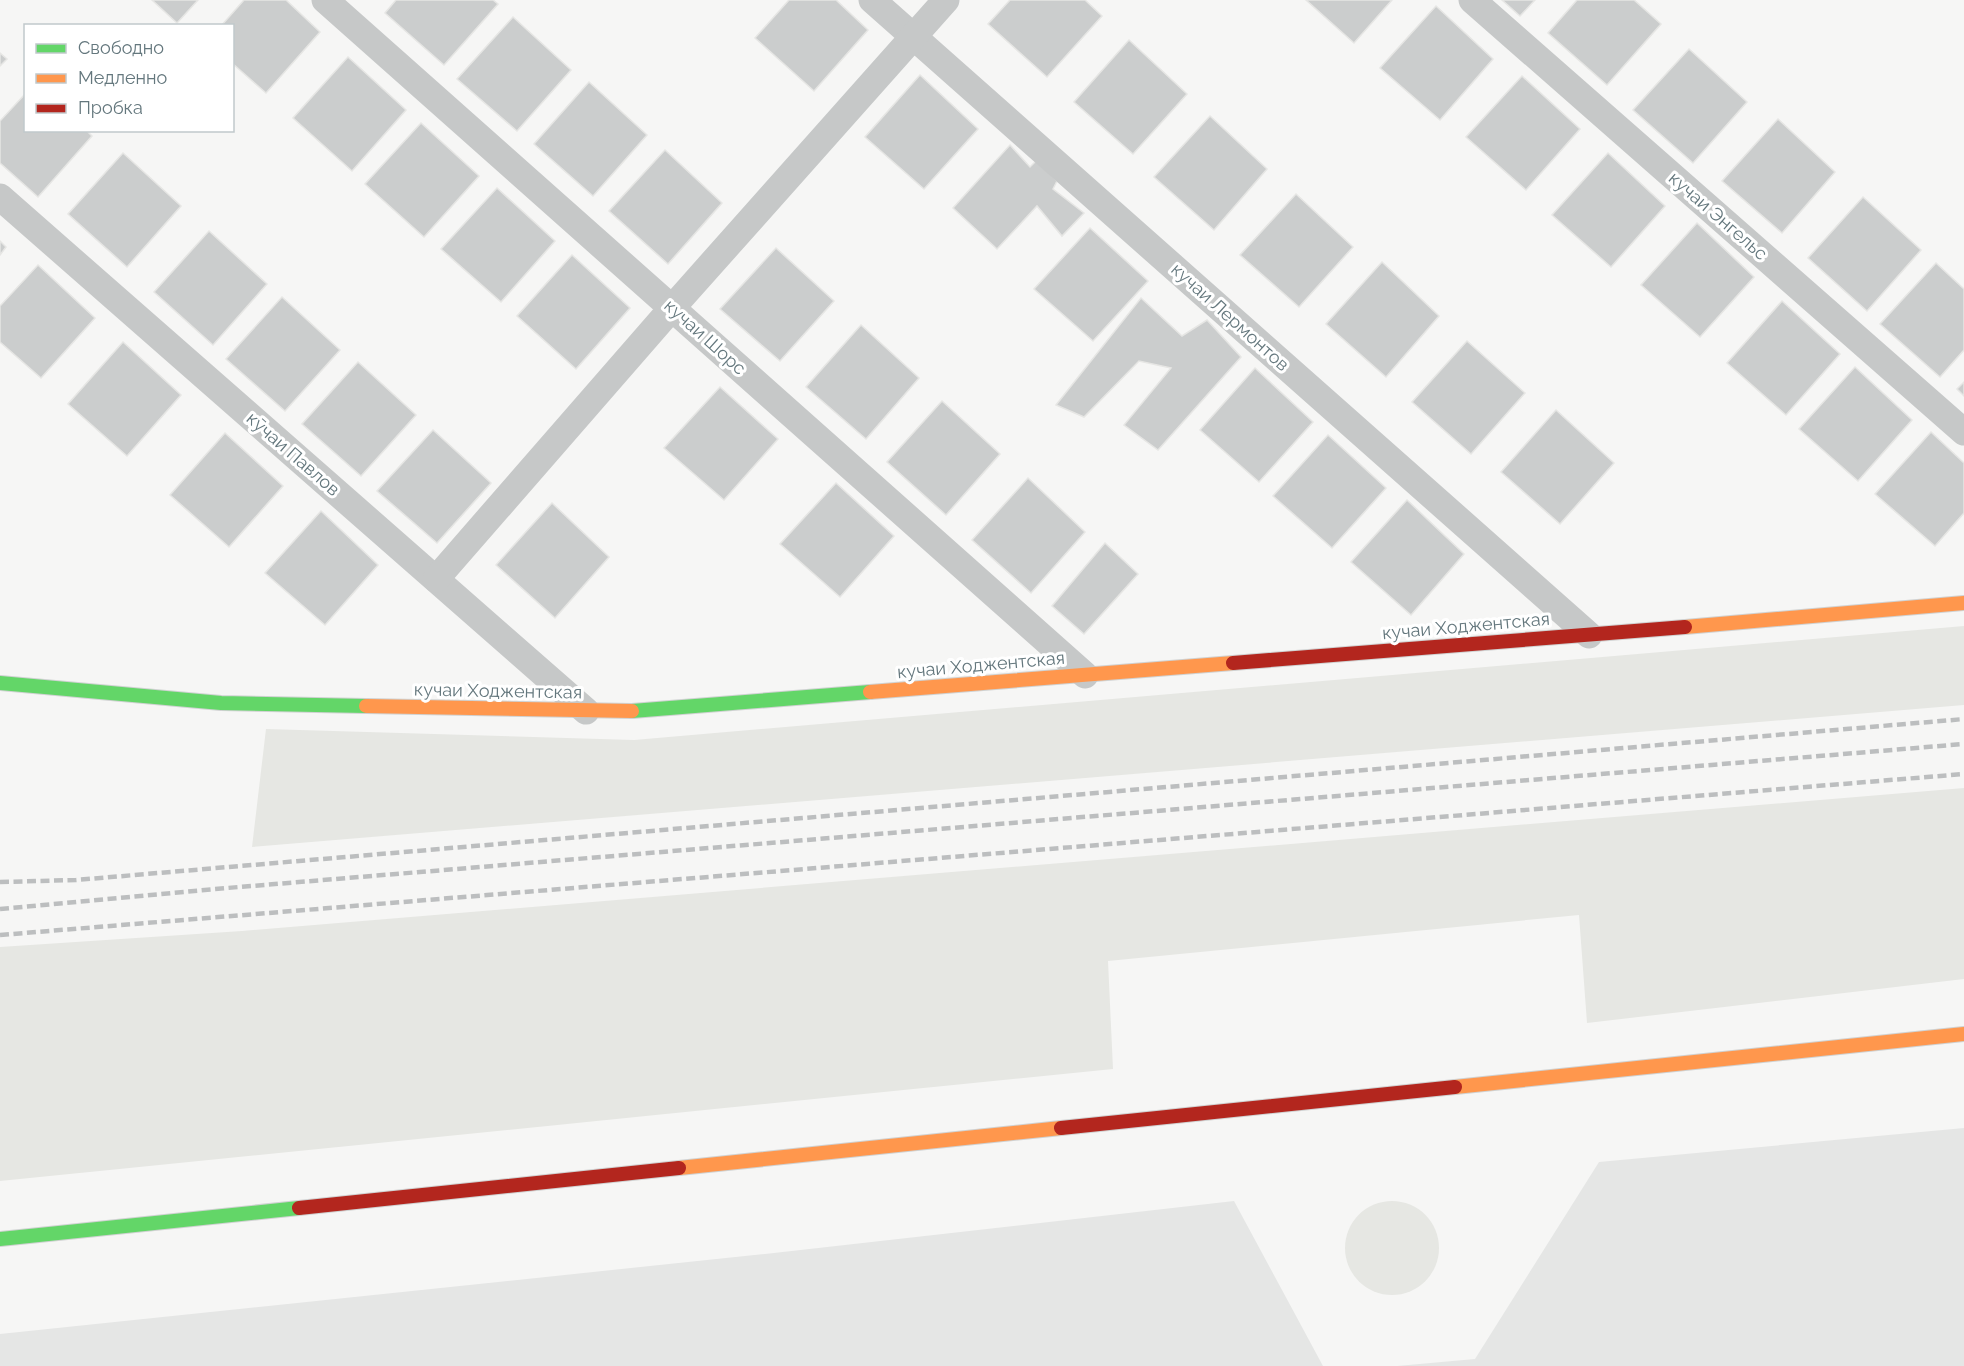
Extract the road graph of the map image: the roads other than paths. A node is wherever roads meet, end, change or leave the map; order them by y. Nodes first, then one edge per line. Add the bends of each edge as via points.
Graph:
1 (325, 0) edge
2 (872, 0) edge
3 (946, 0) edge
4 (1472, 0) edge
5 (914, 37) junction
6 (0, 197) edge
7 (672, 308) junction
8 (1964, 432) edge
9 (436, 579) junction
10 (1964, 603) edge
11 (1589, 635) junction
12 (1085, 675) junction
13 (0, 683) edge
14 (586, 711) junction
15 (1964, 1034) edge
16 (0, 1239) edge

1 - 7 street, кучаи Шорс
2 - 5 street, кучаи Лермонтов
3 - 5 street
4 - 8 street, кучаи Энгельс
5 - 7 street
5 - 11 street, кучаи Лермонтов
6 - 9 street, кӯчаи Павлов
7 - 9 street
7 - 12 street, кучаи Шорс
9 - 14 street, кӯчаи Павлов
10 - 11 main road, кучаи Ходжентская
11 - 12 main road, кучаи Ходжентская
12 - 14 main road, кучаи Ходжентская via 622,712
13 - 14 main road, кучаи Ходжентская via 221,703
15 - 16 main road

